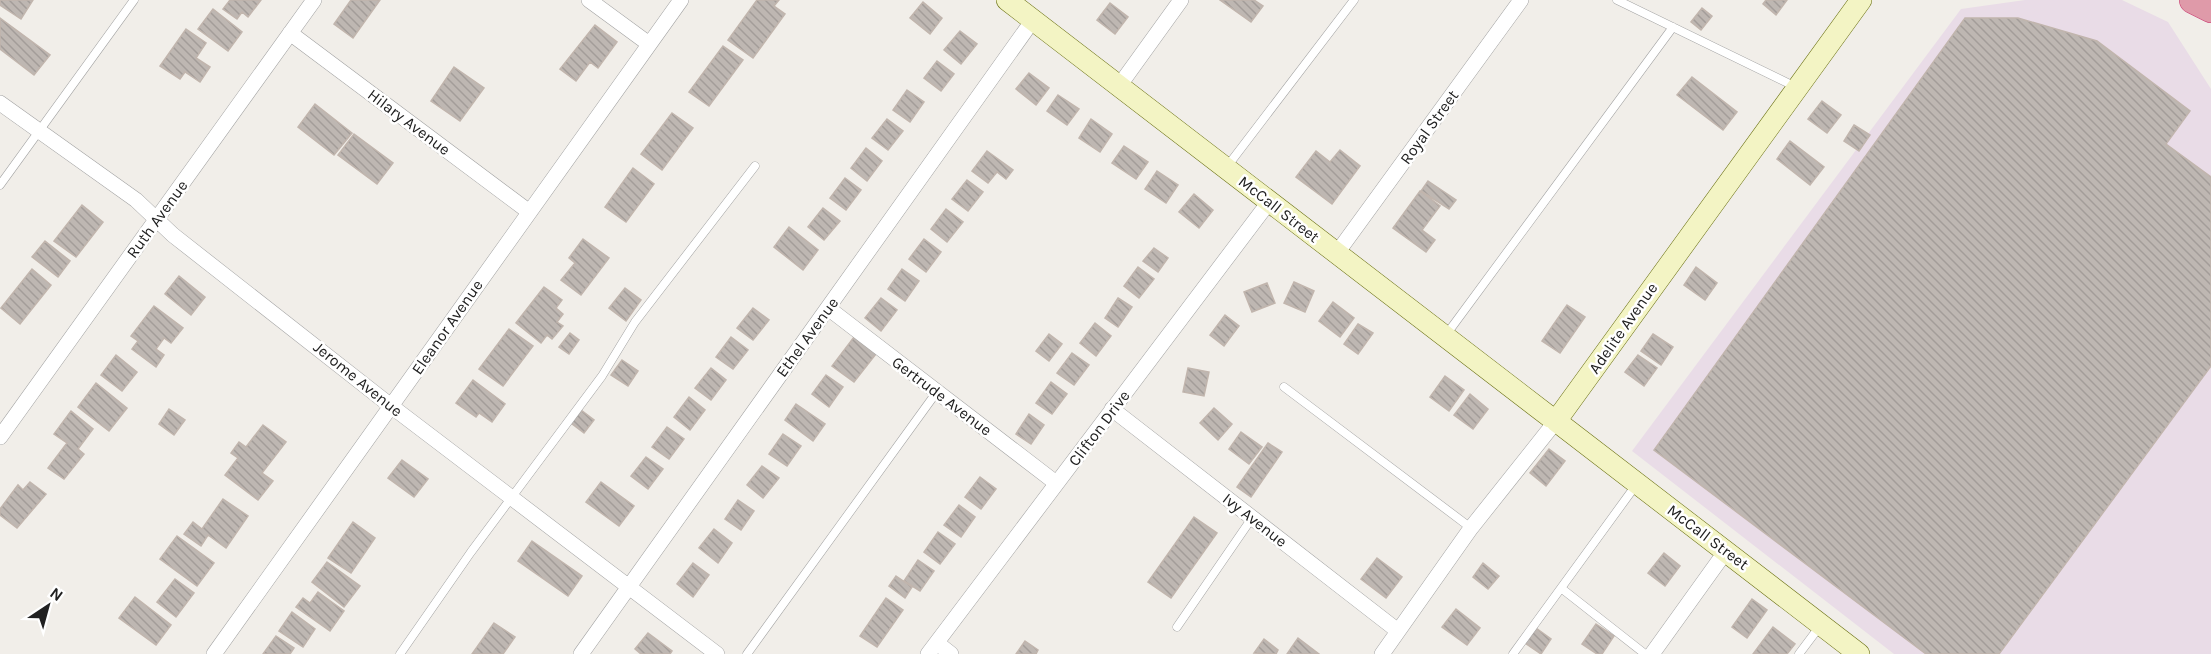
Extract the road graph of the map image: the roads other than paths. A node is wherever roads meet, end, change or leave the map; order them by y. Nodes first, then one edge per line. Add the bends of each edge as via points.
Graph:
1 (134, 0) edge
2 (314, 0) edge
3 (589, 0) edge
4 (681, 0) edge
5 (1007, 0) edge
6 (1181, 0) edge
7 (1354, 0) edge
8 (1521, 0) edge
9 (1617, 0) edge
10 (1862, 0) edge
11 (2193, 0) edge
12 (2211, 9) edge
13 (1034, 20) junction
14 (1673, 27) junction
15 (290, 33) junction
16 (649, 44) junction
17 (1119, 86) junction
18 (1797, 88) junction
19 (0, 103) edge
20 (40, 131) junction
21 (755, 166) dead end
22 (1226, 168) junction
23 (0, 185) edge
24 (1269, 202) junction
25 (528, 211) junction
26 (156, 219) junction
27 (1337, 253) junction
28 (828, 308) junction
29 (1445, 336) junction
30 (1284, 387) dead end
31 (936, 393) junction
32 (391, 406) junction
33 (1112, 409) junction
34 (1553, 419) junction
35 (0, 437) edge
36 (1056, 483) junction
37 (1637, 484) junction
38 (511, 497) junction
39 (1252, 518) junction
40 (1472, 528) junction
41 (1726, 551) junction
42 (629, 586) junction
43 (1561, 588) junction
44 (1821, 624) junction
45 (1177, 627) dead end
46 (1398, 631) junction
47 (932, 648) edge
48 (214, 654) edge
49 (400, 654) edge
50 (581, 654) edge
51 (717, 654) edge
52 (747, 654) edge
53 (951, 654) edge
54 (1382, 654) edge
55 (1513, 654) edge
56 (1645, 654) edge
57 (1652, 654) edge
58 (1799, 654) edge
59 (1859, 654) edge

1 - 20 lane
2 - 15 street, Ruth Avenue
3 - 16 street
4 - 16 street, Eleanor Avenue
5 - 13 street, McCall Street
6 - 17 street
7 - 22 lane
8 - 27 street, Royal Street
9 - 14 lane
10 - 18 street, Adelite Avenue
11 - 12 highway
13 - 17 street, McCall Street
13 - 28 street, Ethel Avenue
14 - 18 lane
14 - 29 lane
15 - 25 street, Hilary Avenue
15 - 26 street, Ruth Avenue
16 - 25 street, Eleanor Avenue
17 - 22 street, McCall Street
18 - 34 street, Adelite Avenue
19 - 20 street, Jerome Avenue
20 - 23 lane
20 - 26 street, Jerome Avenue via 136,200
21 - 38 lane via 635,322 602,376
22 - 24 street, McCall Street
24 - 27 street, McCall Street
24 - 33 street, Clifton Drive
25 - 32 street, Eleanor Avenue
26 - 32 street, Jerome Avenue
26 - 35 street, Ruth Avenue
27 - 29 street, McCall Street
28 - 31 street, Gertrude Avenue
28 - 42 street, Ethel Avenue
29 - 34 street, McCall Street
30 - 40 lane
31 - 36 street, Gertrude Avenue
31 - 52 lane
32 - 38 street, Jerome Avenue
32 - 48 street, Eleanor Avenue
33 - 36 street, Clifton Drive
33 - 39 street, Ivy Avenue
34 - 37 street, McCall Street
34 - 40 street, Adelite Avenue
36 - 47 street, Clifton Drive
37 - 41 street, McCall Street
37 - 43 lane
38 - 42 street, Jerome Avenue
38 - 49 lane
39 - 45 lane
39 - 46 street, Ivy Avenue
40 - 46 street, Adelite Avenue
41 - 44 street, McCall Street
41 - 57 street
42 - 50 street, Ethel Avenue
42 - 51 street, Jerome Avenue
43 - 55 lane
43 - 56 lane
44 - 58 lane
44 - 59 street, McCall Street
46 - 54 street, Adelite Avenue
47 - 53 street

